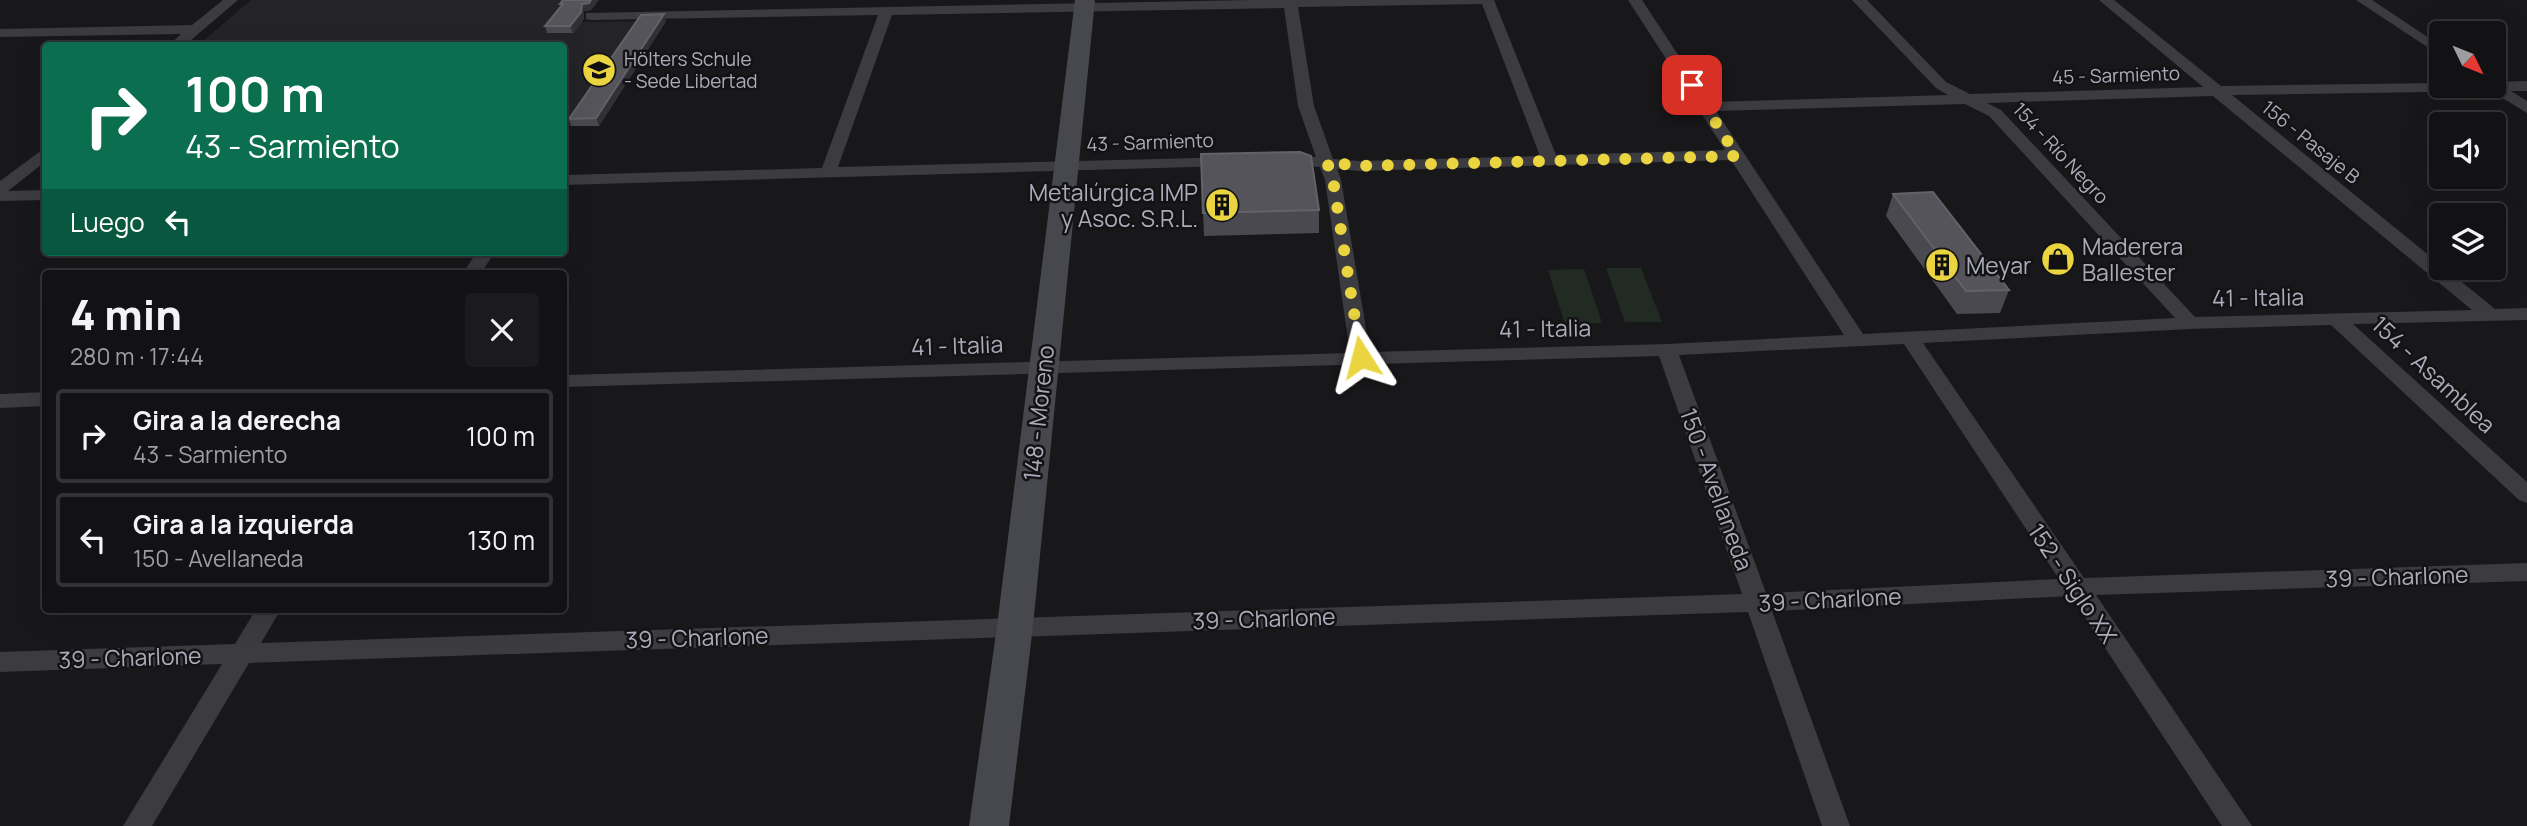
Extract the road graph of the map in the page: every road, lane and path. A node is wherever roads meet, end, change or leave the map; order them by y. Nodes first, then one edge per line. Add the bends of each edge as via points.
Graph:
1 (231, 0) edge
2 (1480, 0) edge
3 (1487, 0) edge
4 (1635, 0) edge
5 (1859, 0) edge
6 (2106, 0) edge
7 (2363, 0) edge
8 (1290, 2) junction
9 (1085, 3) edge
10 (886, 11) junction
11 (591, 16) dead end
12 (195, 29) junction
13 (0, 33) edge
14 (180, 42) edge
15 (2429, 44) edge
16 (2506, 86) edge
17 (2527, 86) edge
18 (2429, 87) edge
19 (2216, 91) junction
20 (2506, 94) edge
21 (1968, 98) junction
22 (1706, 107) junction
23 (2527, 108) edge
24 (42, 155) edge
25 (1737, 156) junction
26 (1271, 159) edge
27 (1549, 159) junction
28 (1244, 160) edge
29 (1327, 162) junction
30 (1068, 166) junction
31 (828, 173) junction
32 (567, 180) edge
33 (0, 189) edge
34 (42, 195) edge
35 (0, 196) edge
36 (2527, 314) edge
37 (2490, 315) junction
38 (2337, 320) junction
39 (2190, 323) junction
40 (1910, 338) junction
41 (1857, 340) junction
42 (1667, 350) junction
43 (1361, 357) junction
44 (1043, 367) junction
45 (567, 381) edge
46 (42, 399) edge
47 (0, 401) edge
48 (2527, 495) edge
49 (2527, 572) edge
50 (2076, 587) junction
51 (1757, 603) junction
52 (267, 613) edge
53 (1015, 626) junction
54 (244, 653) junction
55 (0, 662) edge
56 (137, 826) edge
57 (989, 826) edge
58 (1836, 826) edge
59 (2238, 826) edge

1 - 12 street
2 - 8 street
3 - 27 street
4 - 22 street
5 - 21 street, 154 - Río Negro via 1941,85
6 - 19 street, 156 - Pasaje B
7 - 15 street
8 - 9 street
8 - 29 street via 1306,106
9 - 10 street
9 - 30 street, 148 - Moreno
10 - 11 street
10 - 31 street
12 - 13 street
12 - 14 street
16 - 17 street, 45 - Sarmiento
18 - 19 street, 45 - Sarmiento
19 - 21 street, 45 - Sarmiento
19 - 37 street, 156 - Pasaje B
20 - 23 street
21 - 22 street, 45 - Sarmiento
21 - 39 street, 154 - Río Negro via 1995,113
22 - 25 street
24 - 33 street
25 - 27 street
25 - 41 street
26 - 29 street
27 - 29 street via 1359,166
28 - 30 street, 43 - Sarmiento
29 - 43 street
30 - 31 street, 43 - Sarmiento
30 - 44 street, 148 - Moreno
31 - 32 street, 43 - Sarmiento
34 - 35 street
36 - 37 street, 41 - Italia
37 - 38 street, 41 - Italia
38 - 39 street, 41 - Italia
38 - 48 street, 154 - Asamblea
39 - 40 street, 41 - Italia
40 - 41 street, 41 - Italia
40 - 50 street, 152 - Siglo XX
41 - 42 street, 41 - Italia
42 - 43 street, 41 - Italia
42 - 51 street, 150 - Avellaneda
43 - 44 street, 41 - Italia
44 - 45 street, 41 - Italia
44 - 53 street, 148 - Moreno
46 - 47 street
49 - 50 street, 39 - Charlone
50 - 51 street, 39 - Charlone
50 - 59 street, 152 - Siglo XX
51 - 53 street, 39 - Charlone
51 - 58 street, 150 - Avellaneda
52 - 54 street
53 - 54 street, 39 - Charlone
53 - 57 street, 148 - Moreno
54 - 55 street, 39 - Charlone
54 - 56 street

